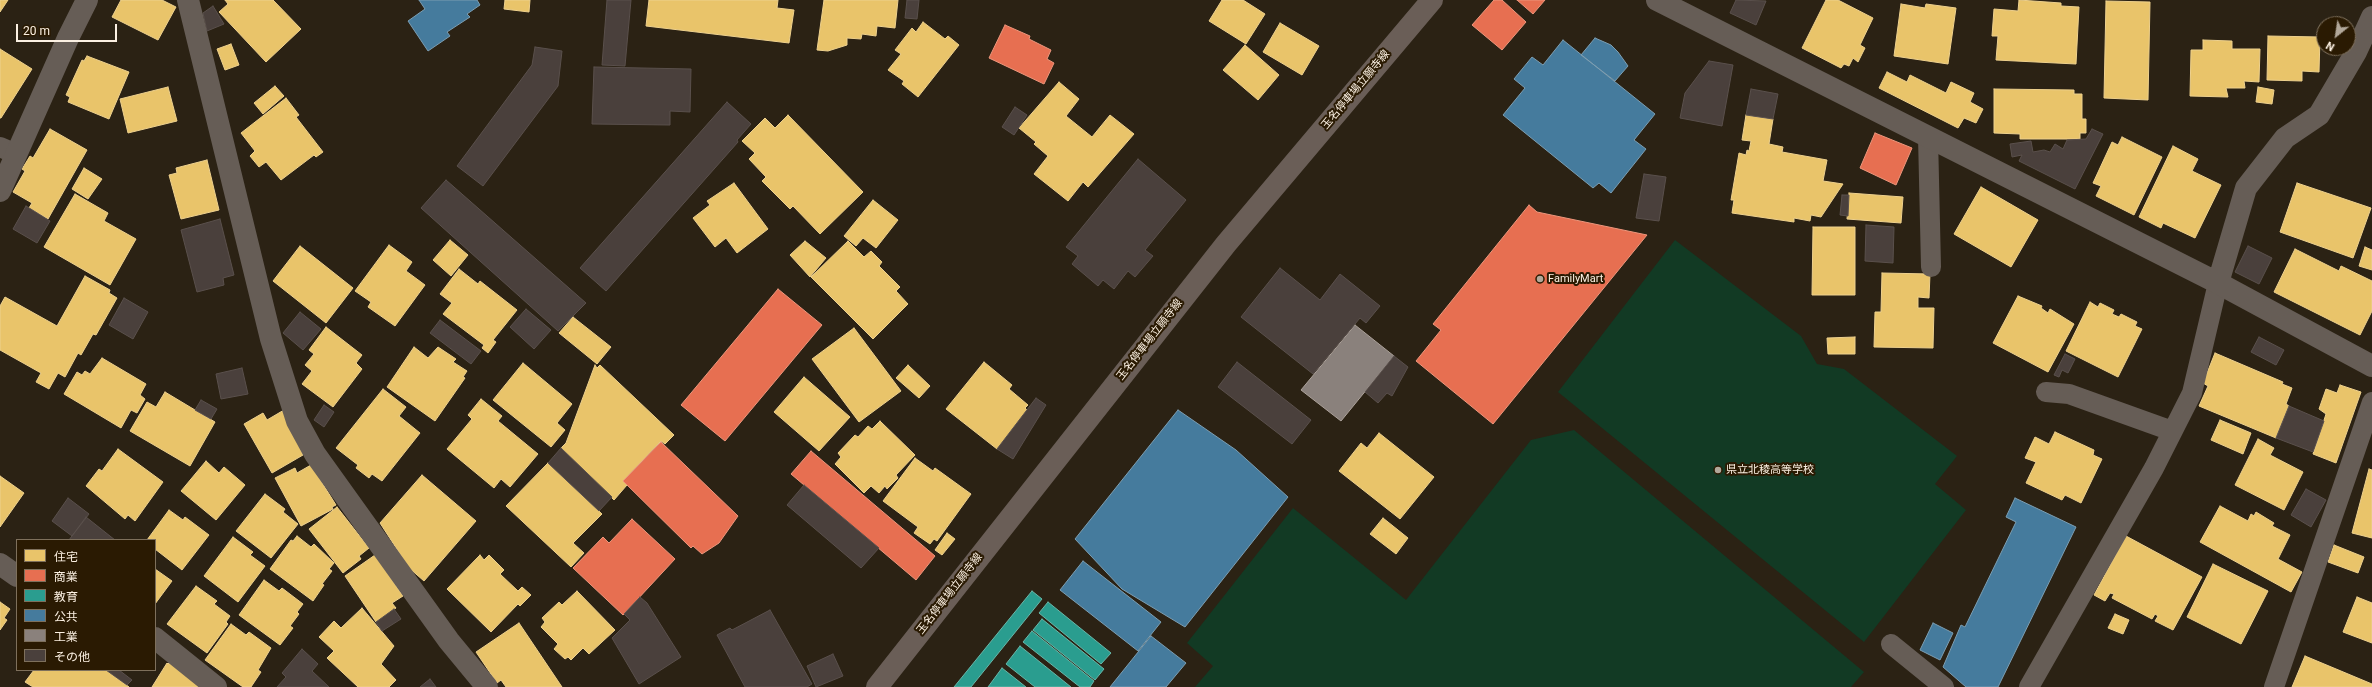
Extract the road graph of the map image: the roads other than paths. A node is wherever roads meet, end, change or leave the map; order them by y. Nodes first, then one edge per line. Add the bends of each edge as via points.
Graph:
1 (87, 0) edge
2 (188, 0) edge
3 (1432, 0) edge
4 (1657, 0) edge
5 (2372, 17) edge
6 (2364, 54) edge
7 (1928, 136) junction
8 (8, 150) edge
9 (0, 191) edge
10 (1931, 267) dead end
11 (2218, 282) junction
12 (2372, 366) edge
13 (2046, 392) dead end
14 (2372, 402) edge
15 (2172, 431) junction
16 (0, 564) edge
17 (16, 575) edge
18 (156, 639) edge
19 (1891, 644) dead end
20 (216, 687) edge
21 (487, 687) edge
22 (877, 687) edge
23 (1944, 687) edge
24 (2029, 687) edge
25 (2274, 687) edge

1 - 8 street
2 - 21 street via 271,339 297,421 315,454 425,609
3 - 22 main road, 玉名停車場立願寺線 via 1226,244
4 - 7 street
5 - 6 street
6 - 11 street via 2319,115 2285,138 2246,188
7 - 10 lane
7 - 11 street
8 - 9 street
11 - 12 street
11 - 15 lane via 2192,394
13 - 15 lane via 2069,394
14 - 25 lane
15 - 24 lane
16 - 17 street
18 - 20 street
19 - 23 lane

